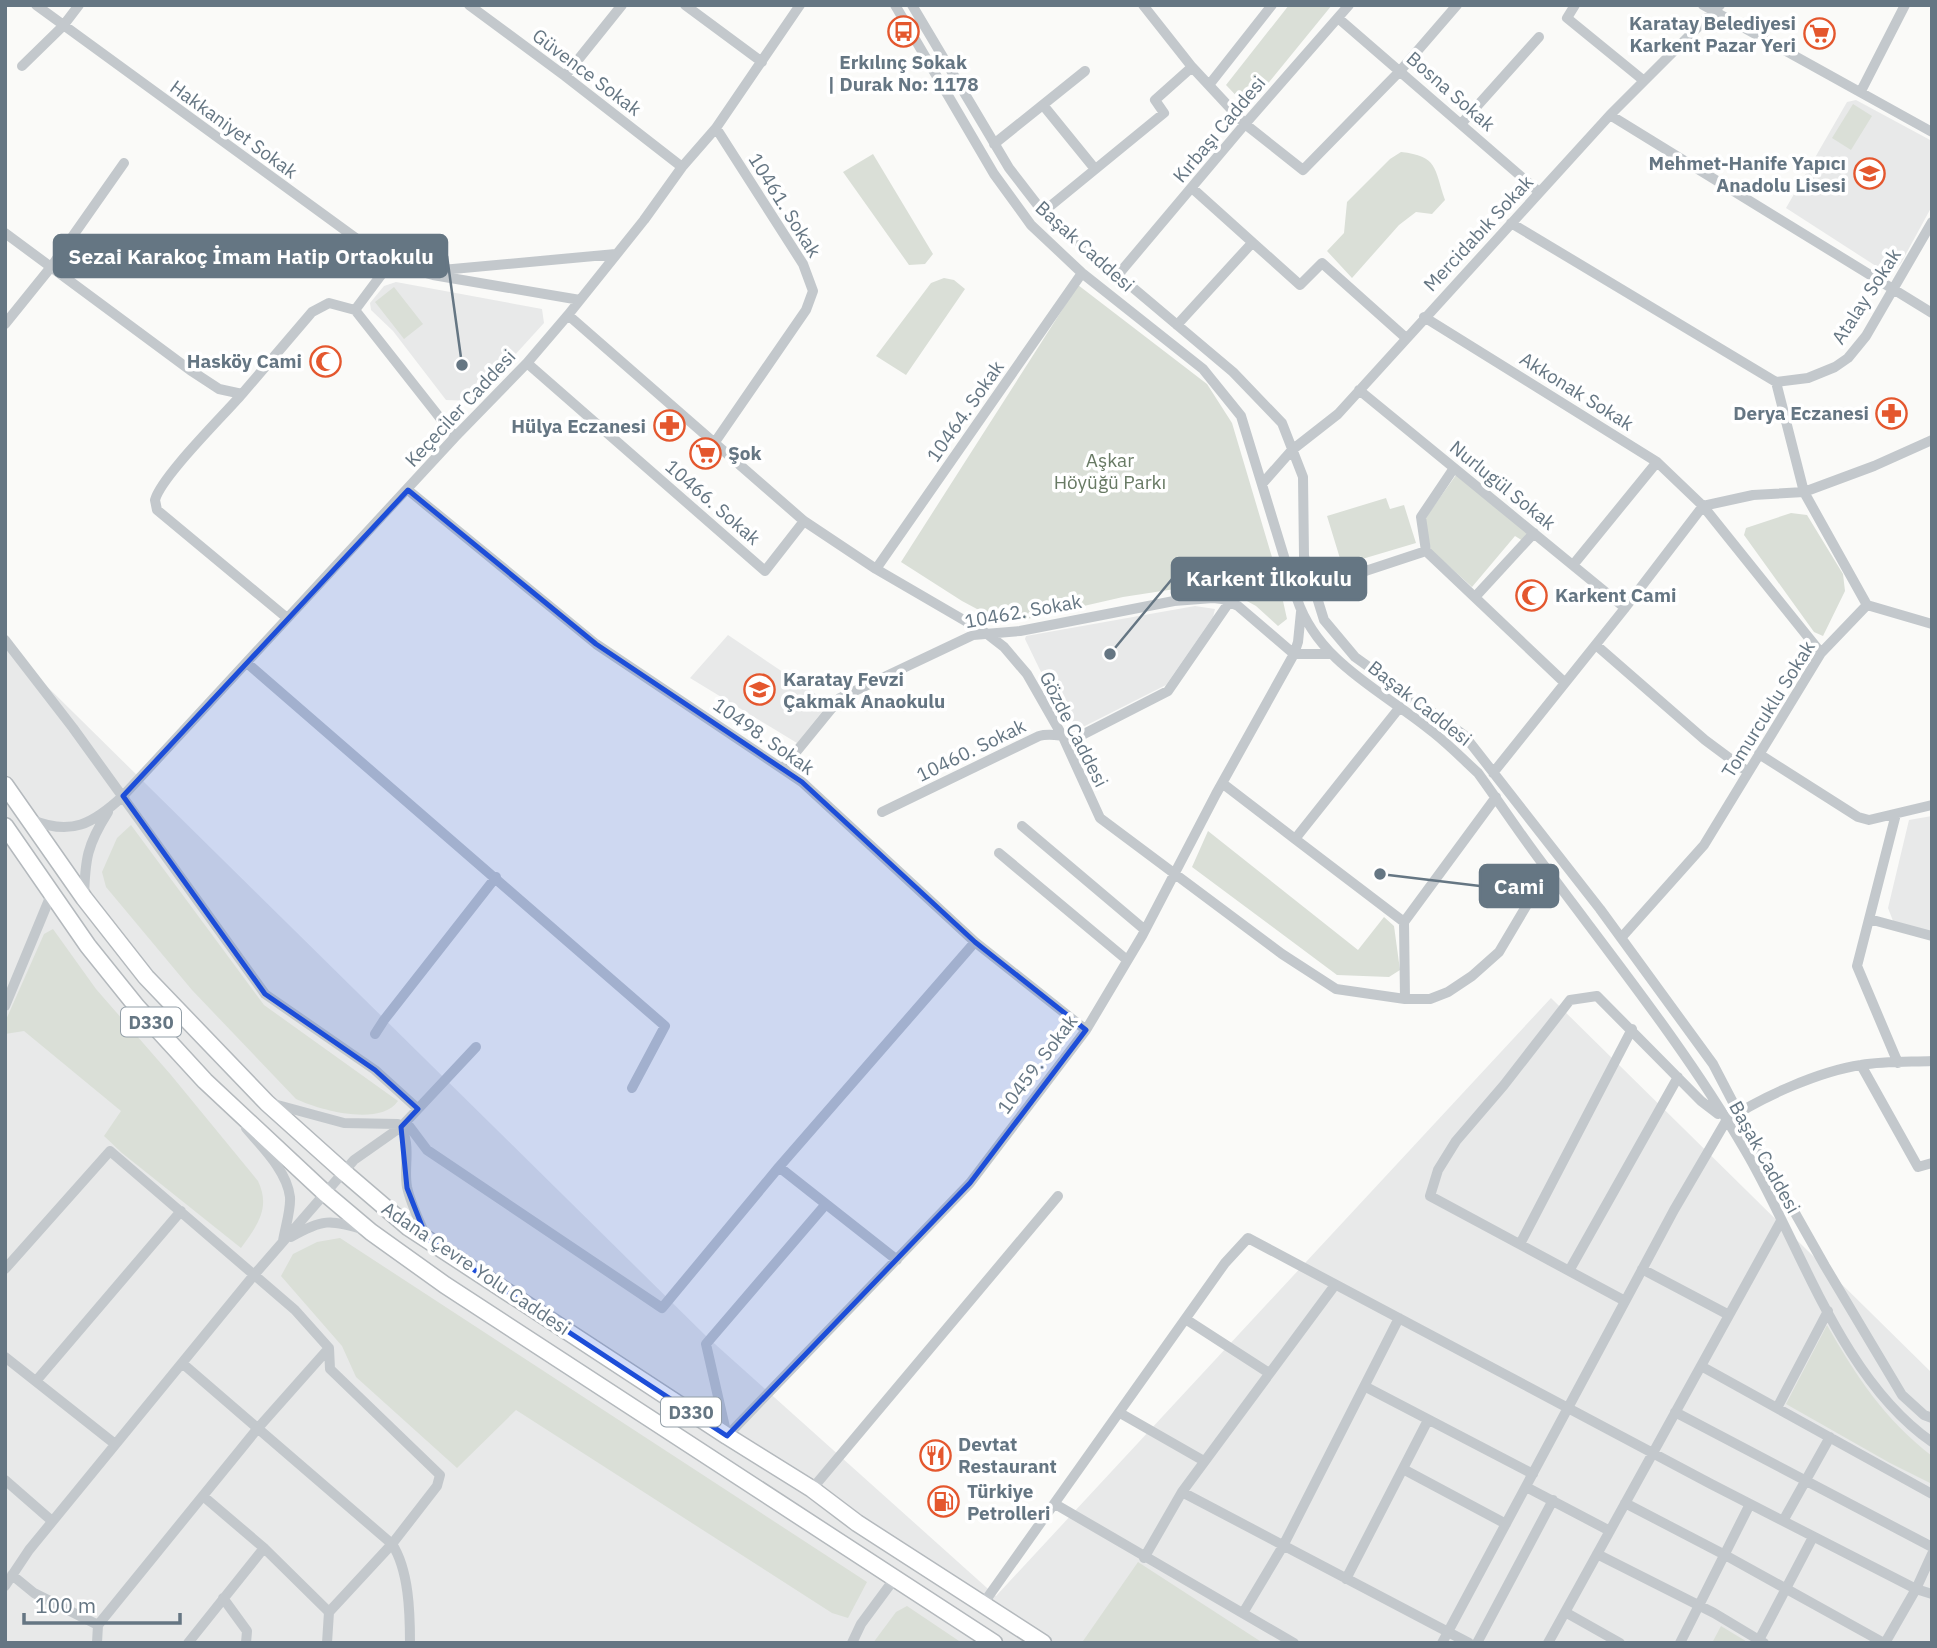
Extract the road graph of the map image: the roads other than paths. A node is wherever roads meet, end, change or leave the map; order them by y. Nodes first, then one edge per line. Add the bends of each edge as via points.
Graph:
1 (36, 5) edge
2 (79, 5) edge
3 (469, 5) edge
4 (622, 5) edge
5 (685, 5) edge
6 (800, 5) edge
7 (895, 5) edge
8 (912, 5) edge
9 (1143, 5) edge
10 (1272, 5) edge
11 (1349, 5) edge
12 (1457, 5) edge
13 (1575, 5) edge
14 (1703, 5) edge
15 (1905, 5) edge
16 (482, 9) edge
17 (1717, 9) edge
18 (1338, 18) junction
19 (63, 26) junction
20 (1539, 37) dead end
21 (762, 62) junction
22 (22, 66) dead end
23 (1192, 67) junction
24 (1085, 71) dead end
25 (1400, 71) junction
26 (565, 76) junction
27 (1643, 80) junction
28 (1209, 85) junction
29 (1861, 91) junction
30 (1043, 105) junction
31 (1610, 115) junction
32 (1245, 124) junction
33 (1461, 124) junction
34 (716, 128) junction
35 (1932, 131) edge
36 (994, 144) junction
37 (124, 163) dead end
38 (682, 167) junction
39 (1095, 169) junction
40 (1192, 188) junction
41 (1539, 192) junction
42 (1043, 212) junction
43 (1932, 222) edge
44 (1511, 223) junction
45 (5, 233) edge
46 (1252, 243) junction
47 (616, 254) junction
48 (390, 263) junction
49 (51, 267) junction
50 (417, 272) junction
51 (1082, 273) junction
52 (1117, 276) junction
53 (1895, 288) junction
54 (580, 300) junction
55 (355, 310) junction
56 (1932, 313) edge
57 (568, 315) junction
58 (1424, 317) junction
59 (5, 324) edge
60 (1177, 325) junction
61 (1406, 338) junction
62 (527, 363) junction
63 (1776, 382) junction
64 (1359, 390) junction
65 (242, 394) junction
66 (455, 437) junction
67 (715, 442) junction
68 (1930, 442) edge
69 (1292, 450) junction
70 (1657, 461) junction
71 (1454, 468) junction
72 (1262, 484) junction
73 (408, 490) junction
74 (1804, 492) junction
75 (1703, 506) junction
76 (804, 521) junction
77 (1534, 533) junction
78 (1426, 551) junction
79 (1573, 565) junction
80 (876, 569) junction
81 (1314, 588) junction
82 (1475, 597) junction
83 (1230, 601) junction
84 (1867, 605) junction
85 (1625, 608) junction
86 (1301, 612) junction
87 (287, 618) junction
88 (1932, 624) edge
89 (986, 633) junction
90 (5, 640) edge
91 (1596, 645) junction
92 (1294, 653) junction
93 (1821, 653) junction
94 (1330, 654) junction
95 (247, 663) junction
96 (1566, 682) junction
97 (1399, 707) junction
98 (1063, 737) junction
99 (1759, 754) junction
100 (783, 768) junction
101 (1748, 772) junction
102 (1493, 773) junction
103 (1222, 783) junction
104 (5, 785) edge
105 (123, 796) junction
106 (1496, 797) junction
107 (1932, 805) edge
108 (111, 807) junction
109 (882, 812) dead end
110 (1896, 814) junction
111 (30, 820) junction
112 (5, 826) edge
113 (1022, 827) dead end
114 (1295, 839) junction
115 (999, 853) dead end
116 (1548, 871) junction
117 (1174, 875) junction
118 (496, 877) junction
119 (51, 895) junction
120 (84, 898) junction
121 (1869, 919) junction
122 (1404, 922) junction
123 (1145, 930) junction
124 (1932, 936) edge
125 (1621, 938) junction
126 (975, 942) junction
127 (1127, 960) junction
128 (1405, 999) junction
129 (5, 1006) edge
130 (1632, 1029) junction
131 (1086, 1030) junction
132 (375, 1034) dead end
133 (476, 1047) dead end
134 (1932, 1061) edge
135 (1898, 1063) junction
136 (1861, 1065) junction
137 (1678, 1077) junction
138 (205, 1081) junction
139 (632, 1088) dead end
140 (267, 1103) junction
141 (418, 1109) junction
142 (1738, 1112) junction
143 (1726, 1121) junction
144 (403, 1125) junction
145 (1932, 1163) edge
146 (779, 1167) junction
147 (345, 1173) junction
148 (326, 1194) junction
149 (1058, 1196) dead end
150 (826, 1204) junction
151 (181, 1210) junction
152 (1781, 1221) junction
153 (371, 1232) junction
154 (427, 1239) junction
155 (282, 1242) junction
156 (1520, 1244) junction
157 (897, 1260) junction
158 (5, 1269) edge
159 (1642, 1269) junction
160 (1569, 1271) junction
161 (254, 1275) junction
162 (1335, 1285) junction
163 (1625, 1301) junction
164 (1828, 1311) junction
165 (1729, 1315) junction
166 (1399, 1318) junction
167 (1187, 1320) junction
168 (329, 1348) junction
169 (5, 1357) edge
170 (182, 1363) junction
171 (1701, 1366) junction
172 (1269, 1373) junction
173 (36, 1381) junction
174 (1366, 1387) junction
175 (1569, 1408) junction
176 (1777, 1408) junction
177 (1675, 1412) junction
178 (1121, 1413) junction
179 (1932, 1418) edge
180 (1428, 1420) junction
181 (258, 1428) junction
182 (727, 1436) junction
183 (1830, 1437) junction
184 (1932, 1442) edge
185 (115, 1444) junction
186 (1653, 1453) junction
187 (1204, 1461) junction
188 (1403, 1469) junction
189 (1533, 1474) junction
190 (5, 1480) edge
191 (1805, 1482) junction
192 (1527, 1487) junction
193 (812, 1489) junction
194 (1182, 1492) junction
195 (1932, 1494) edge
196 (203, 1496) junction
197 (1553, 1500) junction
198 (1625, 1503) junction
199 (1055, 1504) junction
200 (1750, 1504) junction
201 (52, 1521) junction
202 (1783, 1521) junction
203 (1506, 1524) junction
204 (1610, 1531) junction
205 (1814, 1537) junction
206 (392, 1544) junction
207 (1283, 1546) junction
208 (264, 1548) junction
209 (1932, 1548) edge
210 (1597, 1554) junction
211 (1932, 1554) edge
212 (1725, 1555) junction
213 (1144, 1558) junction
214 (12, 1575) junction
215 (895, 1578) junction
216 (1346, 1579) junction
217 (5, 1586) edge
218 (1787, 1589) junction
219 (1916, 1589) junction
220 (1932, 1594) edge
221 (223, 1598) junction
222 (983, 1604) junction
223 (1700, 1606) junction
224 (329, 1612) junction
225 (1565, 1612) junction
226 (1243, 1613) junction
227 (98, 1625) junction
228 (1447, 1632) junction
229 (1762, 1642) edge
230 (97, 1643) edge
231 (188, 1643) edge
232 (246, 1643) edge
233 (327, 1643) edge
234 (410, 1643) edge
235 (852, 1643) edge
236 (994, 1643) edge
237 (1043, 1643) edge
238 (1294, 1643) edge
239 (1442, 1643) edge
240 (1469, 1643) edge
241 (1477, 1643) edge
242 (1548, 1643) edge
243 (1620, 1643) edge
244 (1680, 1643) edge
245 (1884, 1643) edge

1 - 19 street, Hakkaniyet Sokak
2 - 19 street
3 - 16 street, Güvence Sokak
4 - 26 street
5 - 21 street
6 - 21 street, Keçeciler Caddesi
7 - 51 street, Başak Caddesi via 994,174 1031,225
8 - 36 street, Başak Caddesi
9 - 23 street
10 - 28 street
11 - 18 street, Kırbaşı Caddesi
12 - 25 street
13 - 27 street via 1567,18
14 - 17 street
15 - 29 street
16 - 26 street, Güvence Sokak
17 - 27 street, Mercidabık Sokak
17 - 29 street
18 - 25 street, Bosna Sokak
18 - 32 street, Kırbaşı Caddesi
19 - 22 street
19 - 48 street, Hakkaniyet Sokak
20 - 33 street
21 - 34 street, Keçeciler Caddesi
23 - 28 street
23 - 39 street via 1155,100 1164,113
24 - 30 street
25 - 32 street via 1303,170
25 - 33 street, Bosna Sokak
26 - 38 street, Güvence Sokak
27 - 31 street, Mercidabık Sokak
28 - 32 street
29 - 35 street
30 - 36 street
30 - 39 street
31 - 41 street, Mercidabık Sokak
31 - 53 street
32 - 40 street, Kırbaşı Caddesi
33 - 41 street, Bosna Sokak
34 - 38 street, Keçeciler Caddesi
34 - 67 street, 10461. Sokak via 803,264 813,291 806,310
36 - 42 street, Başak Caddesi
37 - 49 street
38 - 47 street, Keçeciler Caddesi
39 - 42 street
40 - 46 street
40 - 52 street, Kırbaşı Caddesi
41 - 44 street, Mercidabık Sokak
42 - 52 street, Başak Caddesi
43 - 53 street, Atalay Sokak
44 - 58 street, Mercidabık Sokak
44 - 63 street
45 - 49 street
46 - 60 street
46 - 61 street via 1300,285 1322,263
47 - 50 street, Hakkaniyet Sokak
47 - 54 street, Keçeciler Caddesi
48 - 50 street, Hakkaniyet Sokak
48 - 55 street
49 - 59 street
49 - 65 street via 190,370 219,389
50 - 54 street, Hakkaniyet Sokak
51 - 72 street, Başak Caddesi via 1203,369 1241,416
51 - 80 street, 10464. Sokak
52 - 60 street, Başak Caddesi
53 - 56 street
53 - 63 street, Atalay Sokak via 1847,358 1808,378
54 - 57 street, Keçeciler Caddesi
55 - 65 street via 329,303 312,312
55 - 66 street
57 - 62 street, Keçeciler Caddesi
57 - 67 street, Gözde Caddesi
58 - 61 street, Mercidabık Sokak
58 - 70 street, Akkonak Sokak
60 - 69 street, Başak Caddesi via 1233,372 1282,423
61 - 64 street, Mercidabık Sokak
62 - 66 street, Keçeciler Caddesi
62 - 76 street, 10466. Sokak via 765,570
63 - 74 street
64 - 69 street, Mercidabık Sokak via 1338,414
64 - 71 street, Nurlugül Sokak
65 - 87 street via 161,487 155,500 157,510
66 - 73 street, Keçeciler Caddesi
67 - 76 street, Gözde Caddesi
68 - 74 street
69 - 72 street, Mercidabık Sokak
69 - 81 street, Başak Caddesi via 1303,477 1304,556
70 - 75 street, Akkonak Sokak
70 - 79 street
71 - 77 street, Nurlugül Sokak
71 - 78 street via 1421,517
72 - 86 street, Başak Caddesi
73 - 87 street, Keçeciler Caddesi
73 - 100 street, 10498. Sokak via 596,644
74 - 75 street via 1752,495
74 - 84 street
75 - 85 street
75 - 93 street, Akkonak Sokak
76 - 80 street, Gözde Caddesi
77 - 79 street, Nurlugül Sokak
77 - 82 street
78 - 81 street
78 - 82 street
79 - 85 street, Nurlugül Sokak
80 - 89 street, Gözde Caddesi
81 - 102 street, Başak Caddesi via 1324,620 1355,657 1464,735
82 - 96 street
83 - 89 street, 10462. Sokak via 1189,599 1020,632
83 - 92 street
83 - 98 street, 10460. Sokak via 1168,691 1082,735
84 - 88 street
84 - 93 street, Tomurcuklu Sokak
85 - 91 street
86 - 92 street, 10459. Sokak
86 - 94 street, Başak Caddesi
87 - 95 street, Keçeciler Caddesi
89 - 98 street, Gözde Caddesi via 1017,660
89 - 100 street, 10462. Sokak via 961,639 840,698
90 - 105 street
91 - 96 street
91 - 101 street
92 - 94 street
92 - 103 street, 10459. Sokak
93 - 99 street, Tomurcuklu Sokak
94 - 97 street, Başak Caddesi
95 - 105 street, Keçeciler Caddesi
95 - 118 street
96 - 102 street
97 - 106 street, Başak Caddesi via 1478,773
97 - 114 street
98 - 109 street, 10460. Sokak via 1039,736
98 - 117 street, Gözde Caddesi via 1100,818
99 - 101 street, Tomurcuklu Sokak
99 - 110 street via 1858,817 1870,820
100 - 126 street, 10498. Sokak
101 - 125 street, Tomurcuklu Sokak via 1704,845
102 - 125 street, Başak Caddesi
103 - 114 street
103 - 117 street, 10459. Sokak
104 - 111 highway, Adana Çevre Yolu Caddesi / D330
105 - 108 street, Keçeciler Caddesi
105 - 141 street via 265,993 375,1070
106 - 116 street, Başak Caddesi
106 - 122 street
107 - 110 street
108 - 111 street via 89,822 71,827 51,828
108 - 120 street via 85,860
110 - 121 street
111 - 120 highway, Adana Çevre Yolu Caddesi / D330
112 - 119 highway, Adana Çevre Yolu Caddesi / D330
113 - 123 street
114 - 122 street
115 - 127 street
116 - 128 street, Gözde Caddesi via 1499,952 1448,992 1430,999
116 - 143 street, Başak Caddesi
117 - 123 street, 10459. Sokak
117 - 128 street, Gözde Caddesi via 1336,989
118 - 132 street
118 - 139 street via 665,1026
119 - 129 street
119 - 138 highway, Adana Çevre Yolu Caddesi / D330 via 136,1007
120 - 140 highway, Adana Çevre Yolu Caddesi / D330 via 146,976
121 - 124 street
121 - 135 street via 1857,966
122 - 128 street
123 - 127 street, 10459. Sokak
125 - 142 street, Başak Caddesi via 1713,1064
126 - 131 street, 10498. Sokak
126 - 146 street
127 - 131 street, 10459. Sokak
130 - 137 street
130 - 156 street
130 - 156 street via 1597,996 1570,1000 1456,1141 1438,1170 1430,1196
131 - 157 street, 10459. Sokak via 970,1183
133 - 141 street
134 - 135 street
135 - 136 street
136 - 142 street via 1814,1077
136 - 145 street via 1918,1167
137 - 143 street
137 - 160 street
138 - 148 highway, Adana Çevre Yolu Caddesi / D330
138 - 155 street via 282,1175 290,1198
140 - 144 street via 344,1123
140 - 147 highway, Adana Çevre Yolu Caddesi / D330
141 - 144 street
142 - 143 street
142 - 179 street, Başak Caddesi via 1902,1395
143 - 152 street, Başak Caddesi
143 - 159 street
144 - 146 street via 427,1150 662,1308
144 - 147 street via 354,1160
144 - 154 street via 407,1188
146 - 150 street
147 - 148 street
147 - 154 highway, Adana Çevre Yolu Caddesi / D330
148 - 153 highway, Adana Çevre Yolu Caddesi / D330
148 - 155 street
149 - 193 street
150 - 157 street
150 - 182 street via 706,1344
151 - 158 street via 110,1151
151 - 161 street
151 - 173 street
152 - 164 street, Başak Caddesi
152 - 165 street
153 - 155 street via 330,1220
153 - 215 highway, Adana Çevre Yolu Caddesi / D330 via 457,1293
154 - 182 highway, Adana Çevre Yolu Caddesi / D330
155 - 161 street
156 - 160 street
157 - 182 street, 10459. Sokak
159 - 163 street
159 - 165 street
160 - 163 street
161 - 168 street via 295,1310
161 - 170 street
162 - 166 street
162 - 167 street via 1248,1238 1225,1263
162 - 172 street
163 - 175 street
164 - 176 street
164 - 184 street, Başak Caddesi via 1876,1387 1911,1427
165 - 171 street
166 - 174 street
166 - 175 street
167 - 172 street
167 - 178 street
168 - 181 street
168 - 206 street via 330,1369 440,1475 437,1486
169 - 173 street
170 - 181 street
170 - 185 street
171 - 176 street
171 - 177 street
172 - 187 street
173 - 185 street
174 - 180 street
174 - 207 street
175 - 186 street
175 - 189 street
176 - 183 street
177 - 186 street
177 - 191 street
178 - 187 street
178 - 199 street
180 - 188 street
180 - 189 street
181 - 196 street
181 - 206 street
182 - 193 highway, Adana Çevre Yolu Caddesi / D330
183 - 191 street
183 - 195 street
185 - 201 street
186 - 198 street
186 - 200 street
187 - 194 street
188 - 203 street
188 - 216 street
189 - 192 street
190 - 201 street
191 - 202 street
191 - 209 street
192 - 197 street
192 - 203 street
193 - 222 highway, Adana Çevre Yolu Caddesi / D330
194 - 207 street
194 - 213 street
196 - 208 street
196 - 227 street
197 - 204 street
197 - 241 street
198 - 204 street
198 - 212 street
199 - 213 street
199 - 222 street
200 - 202 street
200 - 212 street
201 - 214 street
202 - 205 street
203 - 228 street
204 - 210 street
205 - 218 street
205 - 219 street
206 - 224 street
206 - 234 street via 410,1604
207 - 216 street
207 - 226 street
208 - 221 street
208 - 224 street
210 - 223 street
210 - 225 street
211 - 219 street
212 - 218 street
212 - 223 street
213 - 226 street
214 - 217 street
214 - 227 street via 34,1593
215 - 235 street
215 - 236 highway, Adana Çevre Yolu Caddesi / D330
216 - 228 street
218 - 229 street
218 - 245 street
219 - 220 street
219 - 245 street
221 - 231 street
221 - 232 street via 247,1631
222 - 237 highway, Adana Çevre Yolu Caddesi / D330
223 - 229 street
223 - 244 street
224 - 233 street
225 - 242 street
225 - 243 street
226 - 238 street
227 - 230 street
228 - 239 street
228 - 240 street

